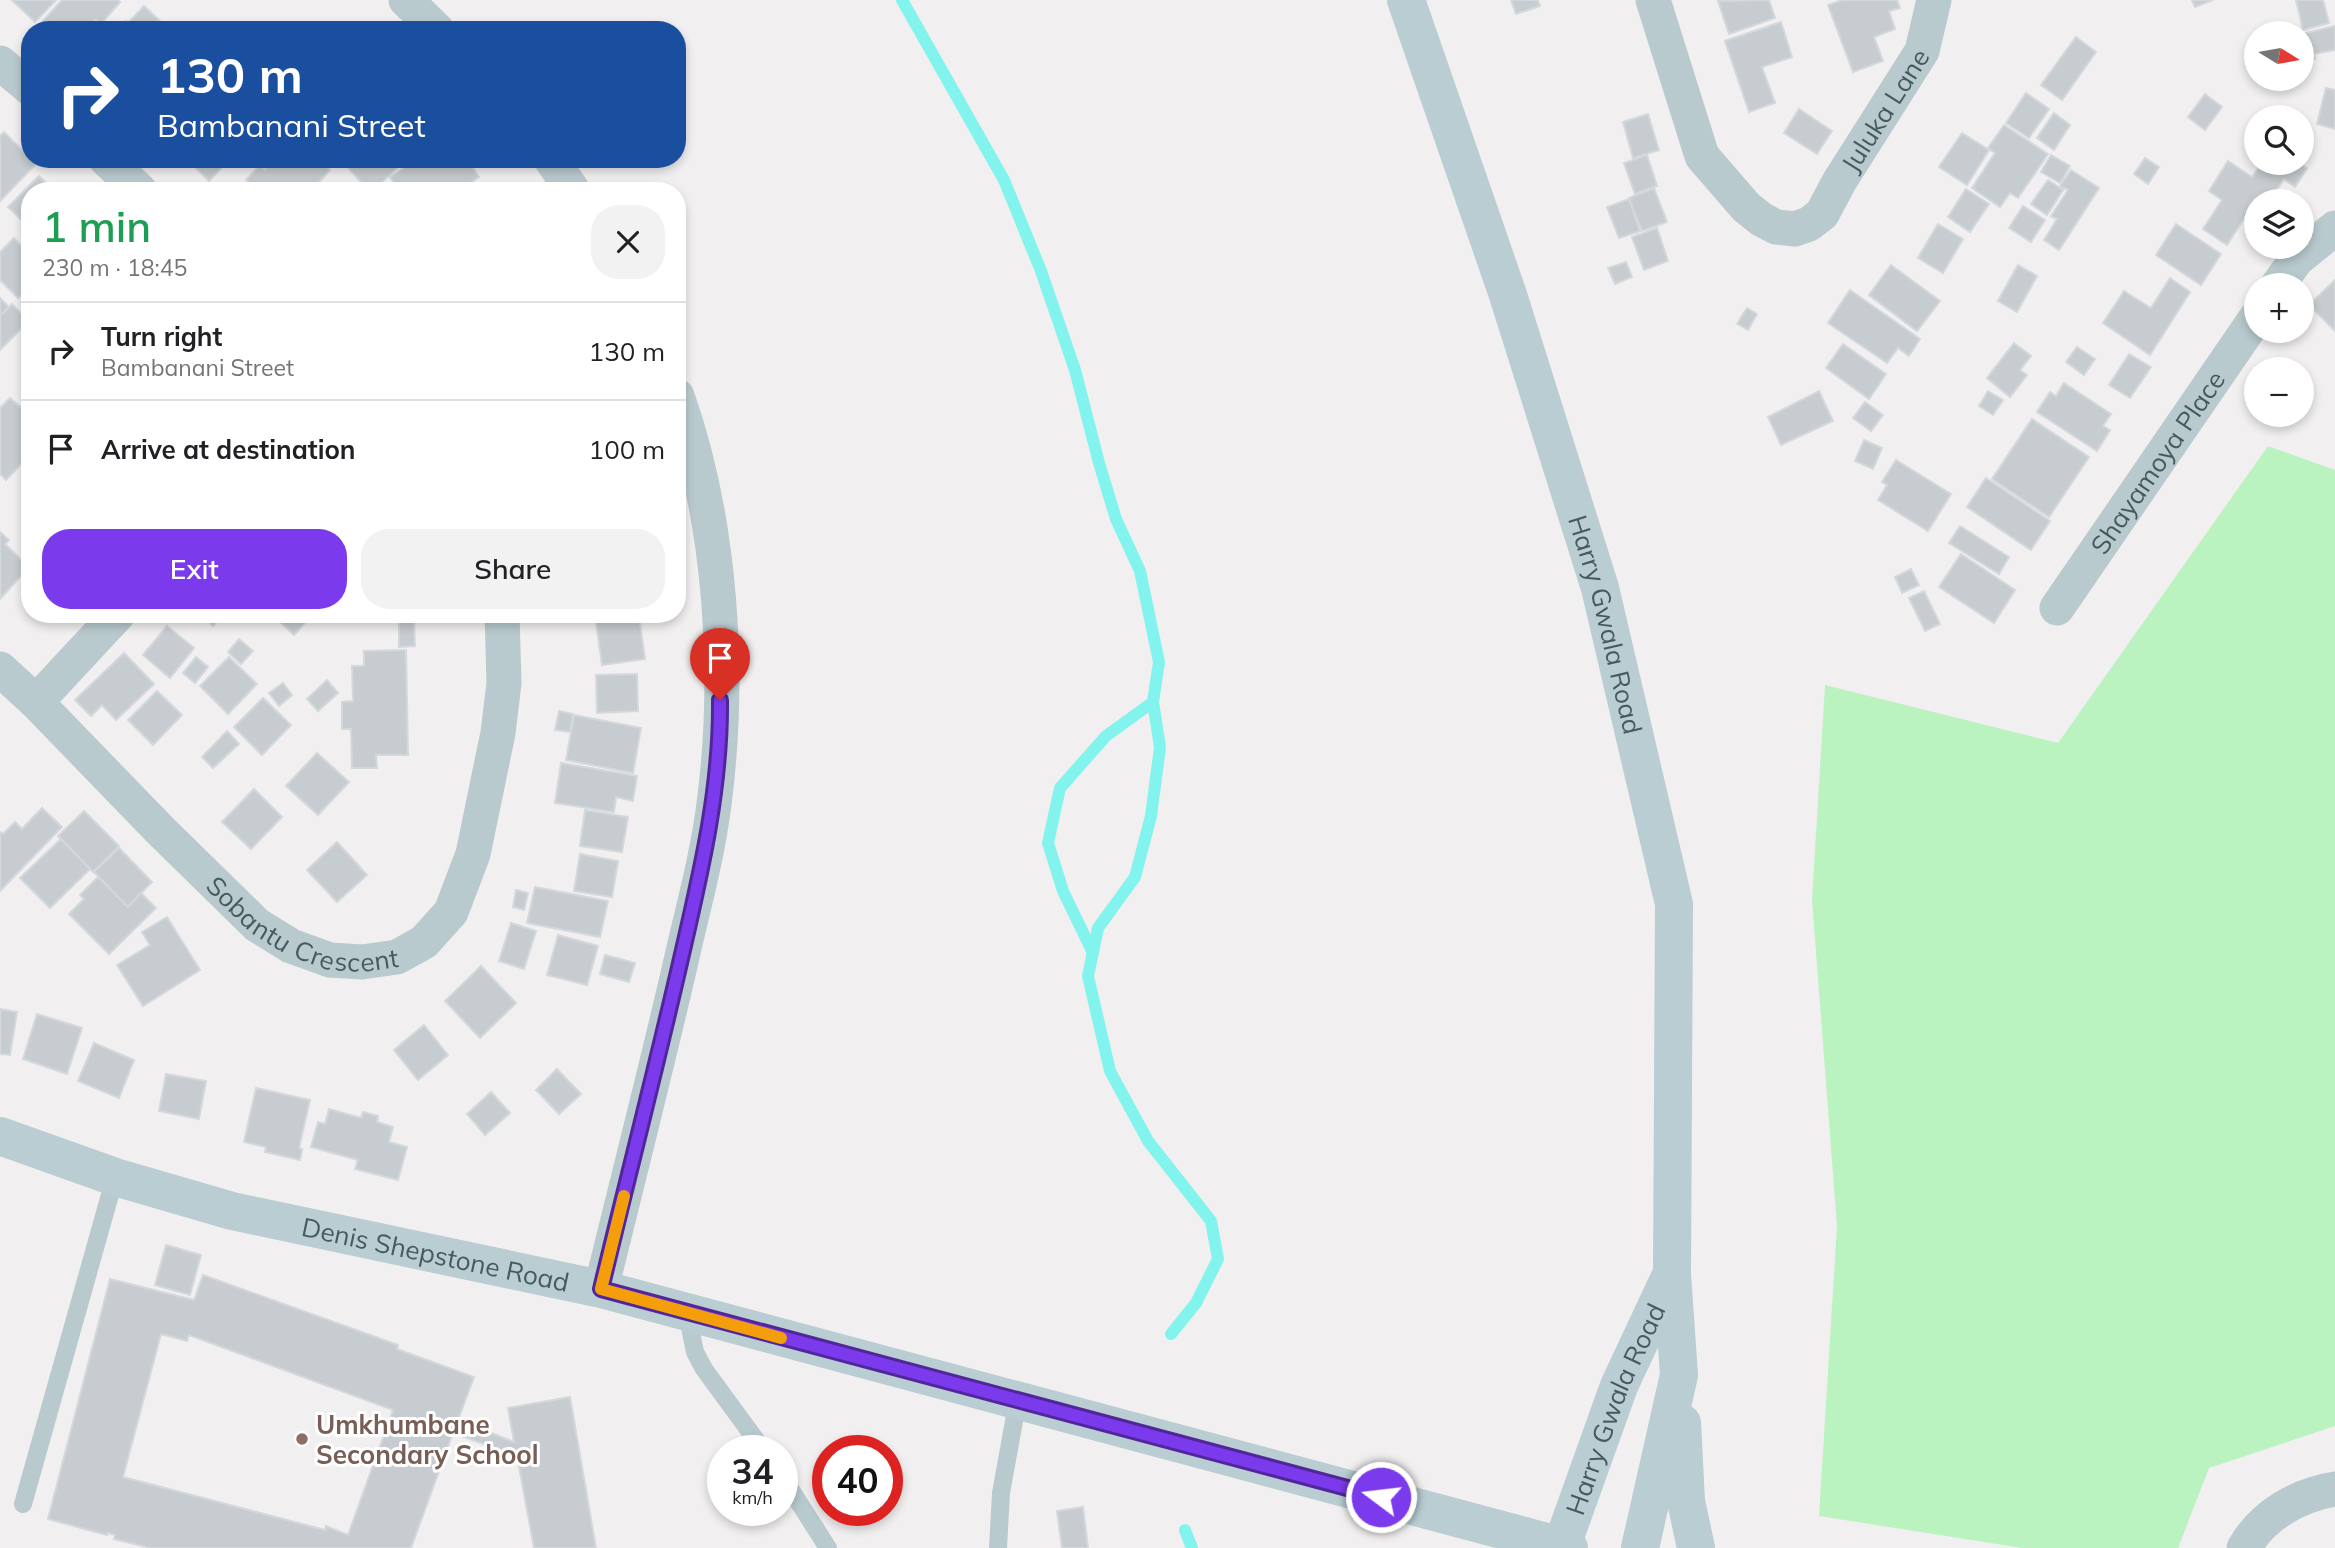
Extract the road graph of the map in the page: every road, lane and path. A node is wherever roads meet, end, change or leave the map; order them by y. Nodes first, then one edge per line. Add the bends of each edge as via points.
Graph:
1 (405, 0) edge
2 (1406, 0) edge
3 (1653, 0) edge
4 (1934, 0) edge
5 (427, 21) edge
6 (116, 168) edge
7 (130, 182) edge
8 (2335, 228) edge
9 (2286, 273) edge
10 (2244, 335) edge
11 (686, 427) edge
12 (2057, 608) dead end
13 (110, 623) edge
14 (502, 623) edge
15 (0, 669) edge
16 (36, 702) junction
17 (0, 1136) edge
18 (115, 1177) junction
19 (1672, 1273) junction
20 (601, 1289) junction
21 (687, 1313) junction
22 (1679, 1376) junction
23 (1018, 1399) junction
24 (752, 1435) edge
25 (2335, 1489) edge
26 (798, 1501) edge
27 (23, 1503) dead end
28 (828, 1548) edge
29 (998, 1548) edge
30 (1564, 1548) edge
31 (1640, 1548) edge
32 (1696, 1548) edge
33 (2244, 1548) edge

1 - 5 street
2 - 19 main road, Harry Gwala Road via 1508,295 1600,588 1674,904
3 - 4 street, Juluka Lane via 1702,156 1761,219 1795,229 1822,214 1922,51
6 - 7 street
8 - 9 street via 2295,260
10 - 12 street, Shayamoya Place
11 - 20 street via 705,491 715,572 721,727 714,806
13 - 16 street
14 - 16 street, Sobantu Crescent via 504,683 498,733 473,854 451,912 424,942 397,957 330,960 292,946 257,925
15 - 16 street, Sobantu Crescent
17 - 18 main road, Denis Shepstone Road
18 - 20 main road, Denis Shepstone Road via 232,1211
18 - 27 lane
19 - 22 main road, Harry Gwala Road
19 - 30 main road, Harry Gwala Road via 1619,1386
20 - 21 main road, Denis Shepstone Road
21 - 23 main road, Denis Shepstone Road
21 - 24 lane via 695,1352 704,1369
22 - 31 main road, Harry Gwala Road
22 - 32 main road via 1686,1501
23 - 29 lane via 1001,1493
23 - 30 main road, Denis Shepstone Road
25 - 33 street via 2279,1509
26 - 28 lane

